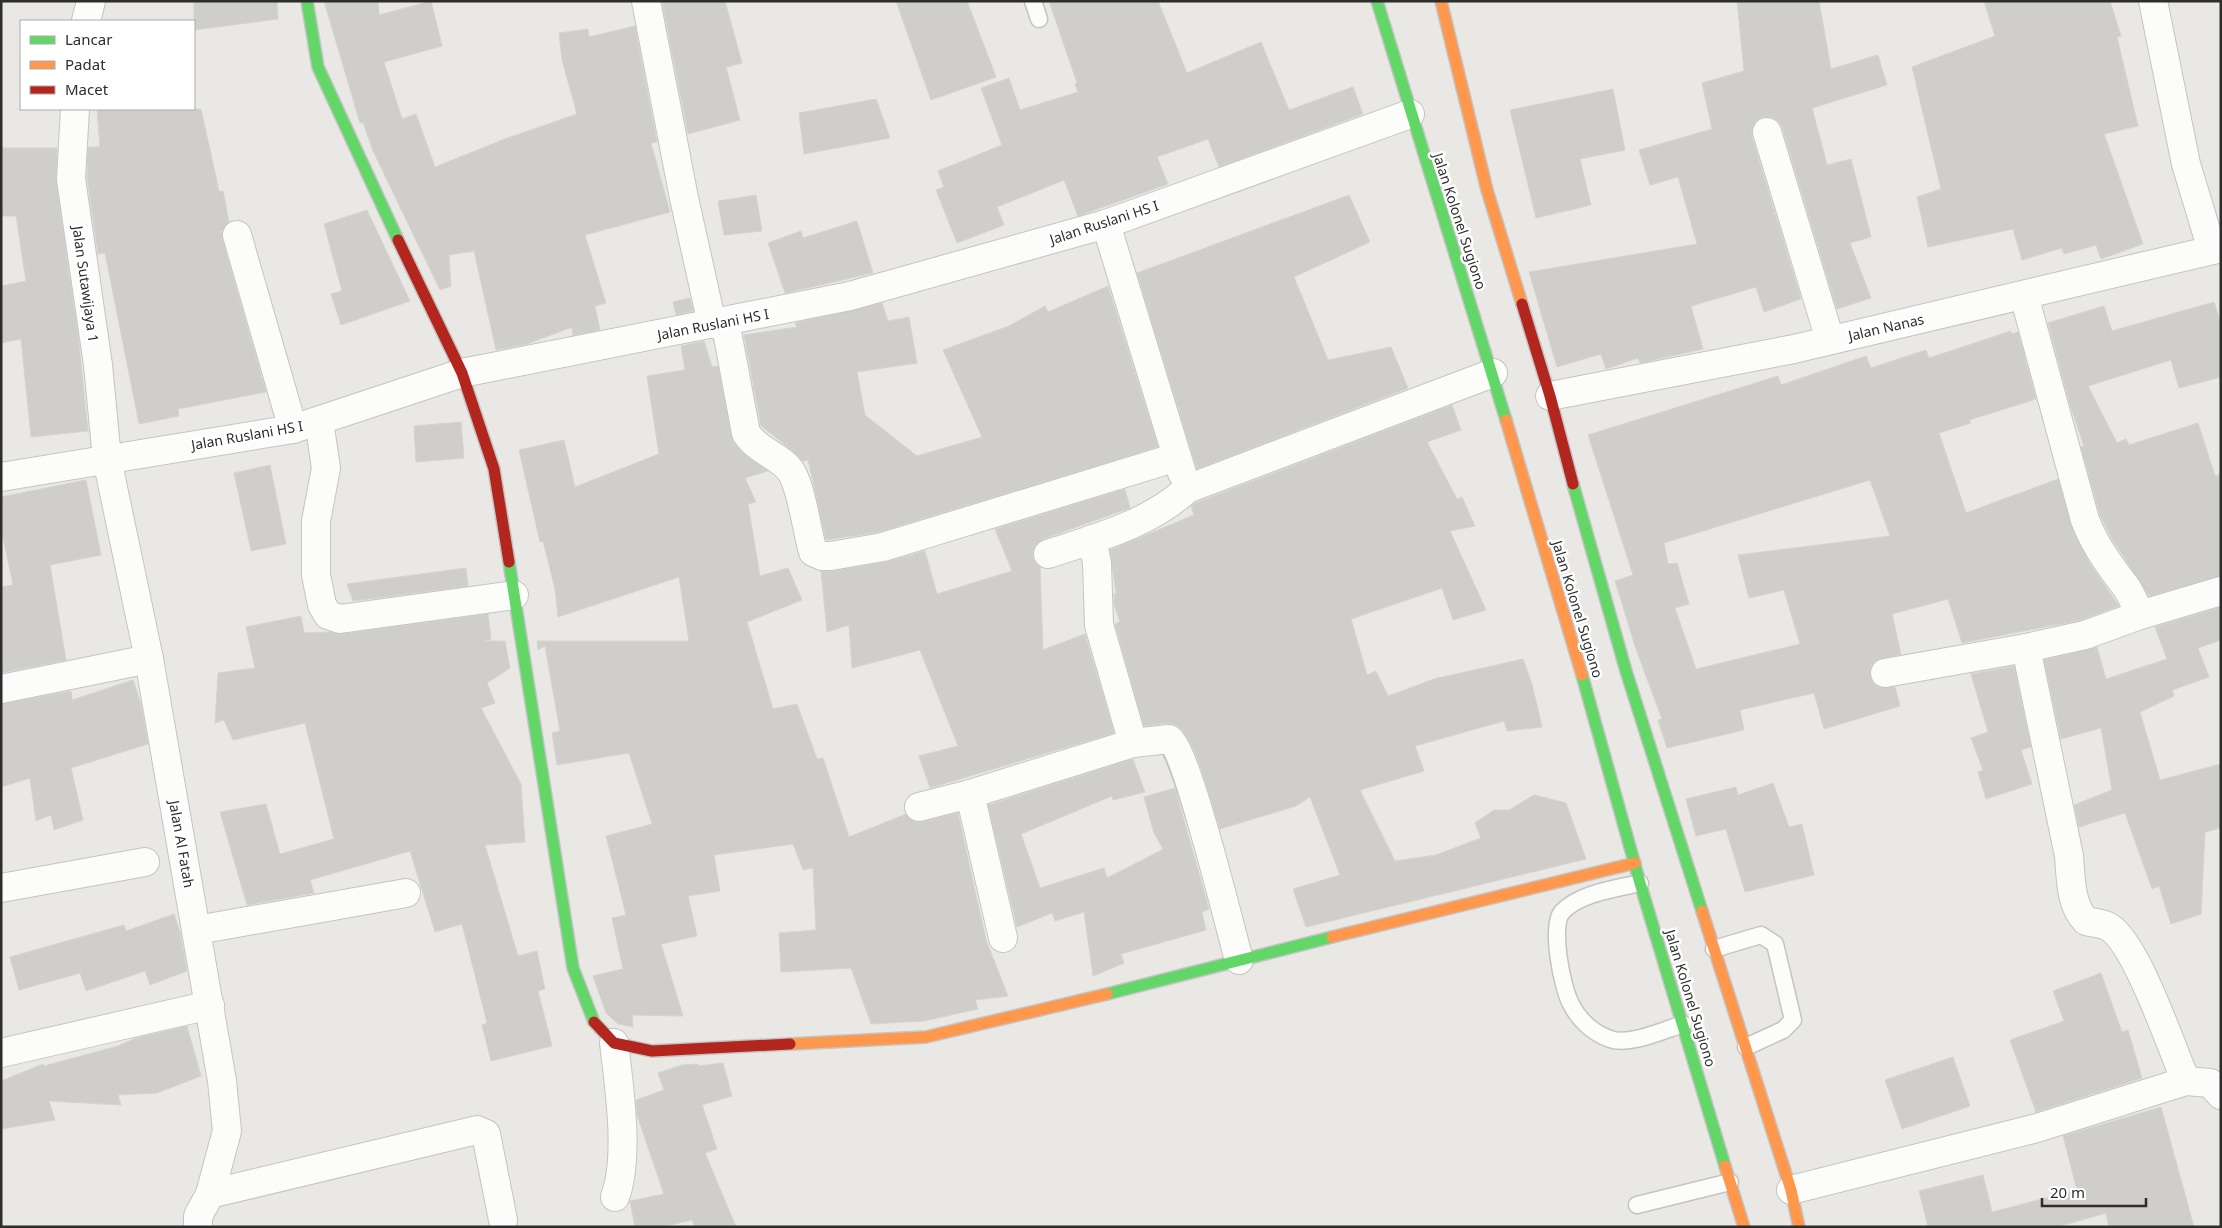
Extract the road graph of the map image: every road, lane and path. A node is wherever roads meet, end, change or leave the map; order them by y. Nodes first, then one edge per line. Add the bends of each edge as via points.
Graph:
1 (91, 1) edge
2 (307, 1) edge
3 (646, 1) edge
4 (1033, 1) edge
5 (1377, 1) edge
6 (1440, 1) edge
7 (2154, 1) edge
8 (1039, 19) dead end
9 (86, 20) edge
10 (75, 110) edge
11 (1410, 114) junction
12 (1767, 132) dead end
13 (1106, 224) junction
14 (237, 235) dead end
15 (2216, 249) edge
16 (2024, 295) junction
17 (718, 323) junction
18 (1830, 340) junction
19 (1493, 373) junction
20 (462, 374) junction
21 (1550, 396) junction
22 (319, 421) junction
23 (293, 429) junction
24 (1177, 457) junction
25 (107, 459) junction
26 (1, 477) edge
27 (1187, 489) junction
28 (1092, 539) junction
29 (1048, 554) dead end
30 (2221, 591) edge
31 (514, 595) junction
32 (2140, 616) junction
33 (2026, 648) junction
34 (149, 659) junction
35 (1885, 674) dead end
36 (1, 689) edge
37 (1132, 743) junction
38 (970, 794) junction
39 (918, 807) dead end
40 (145, 862) dead end
41 (1635, 863) junction
42 (1640, 883) junction
43 (1, 888) edge
44 (406, 893) dead end
45 (197, 930) junction
46 (1003, 938) dead end
47 (1714, 949) junction
48 (1239, 960) junction
49 (199, 1007) junction
50 (1683, 1024) junction
51 (614, 1043) junction
52 (1746, 1046) junction
53 (1, 1053) edge
54 (2186, 1081) junction
55 (2221, 1095) edge
56 (1730, 1182) junction
57 (1791, 1190) junction
58 (210, 1194) junction
59 (615, 1197) dead end
60 (1637, 1205) dead end
61 (502, 1220) dead end
62 (198, 1227) edge
63 (1744, 1227) edge
64 (1799, 1227) edge

1 - 9 street
2 - 20 main road via 318,67
3 - 17 street via 684,198
4 - 8 lane
5 - 11 main road, Jalan Kolonel Sugiono
6 - 21 main road, Jalan Kolonel Sugiono via 1487,190
7 - 15 street via 2186,164
10 - 25 street, Jalan Sutawijaya 1 via 71,179 98,365
11 - 13 street, Jalan Ruslani HS I
11 - 19 main road, Jalan Kolonel Sugiono
12 - 18 street
13 - 17 street, Jalan Ruslani HS I via 850,296
13 - 24 street
14 - 23 street
15 - 16 street, Jalan Nanas
16 - 18 street, Jalan Nanas
16 - 32 street via 2086,520 2098,548 2127,588
17 - 20 street, Jalan Ruslani HS I
17 - 24 street via 746,432 753,444 791,472 813,552 817,555 831,556 883,547
18 - 21 street, Jalan Nanas
19 - 27 street
19 - 41 main road, Jalan Kolonel Sugiono
20 - 22 street, Jalan Ruslani HS I
20 - 31 main road via 494,469
21 - 47 main road, Jalan Kolonel Sugiono via 1626,672
22 - 23 street, Jalan Ruslani HS I
22 - 31 street via 326,468 316,520 316,575 322,605 328,615 340,619
23 - 25 street, Jalan Ruslani HS I
24 - 27 street
25 - 26 street, Jalan Ruslani HS I
25 - 34 street, Jalan Al Fatah
27 - 28 street via 1164,509
28 - 29 street
28 - 37 street via 1098,563 1099,625
30 - 32 street
31 - 51 main road via 572,968 593,1021
32 - 33 street via 2085,635
33 - 35 street
33 - 54 street via 2078,910 2086,921 2108,926 2121,937 2156,1003
34 - 36 street
34 - 45 street, Jalan Al Fatah
37 - 38 street
37 - 48 street via 1169,739 1176,747 1188,777
38 - 39 street
38 - 46 street
40 - 43 street
41 - 42 main road, Jalan Kolonel Sugiono
41 - 48 main road
42 - 50 main road, Jalan Kolonel Sugiono
42 - 50 lane via 1590,896 1561,914 1556,923 1561,971 1571,1004 1589,1028 1611,1040 1642,1038
44 - 45 street
45 - 49 street, Jalan Al Fatah
47 - 52 main road, Jalan Kolonel Sugiono
47 - 52 lane via 1761,935 1775,944 1793,1020 1783,1030
48 - 51 main road via 1040,1012 926,1037 652,1051
49 - 53 street
49 - 58 street, Jalan Al Fatah via 222,1080 227,1131
50 - 56 main road, Jalan Kolonel Sugiono
51 - 59 street via 623,1123 620,1184
52 - 57 main road, Jalan Kolonel Sugiono
54 - 55 street via 2210,1083
54 - 57 street via 2037,1128
56 - 60 lane
56 - 63 main road, Jalan Kolonel Sugiono
57 - 64 main road, Jalan Kolonel Sugiono
58 - 61 street via 477,1130 486,1134
58 - 62 street, Jalan Al Fatah via 198,1216

